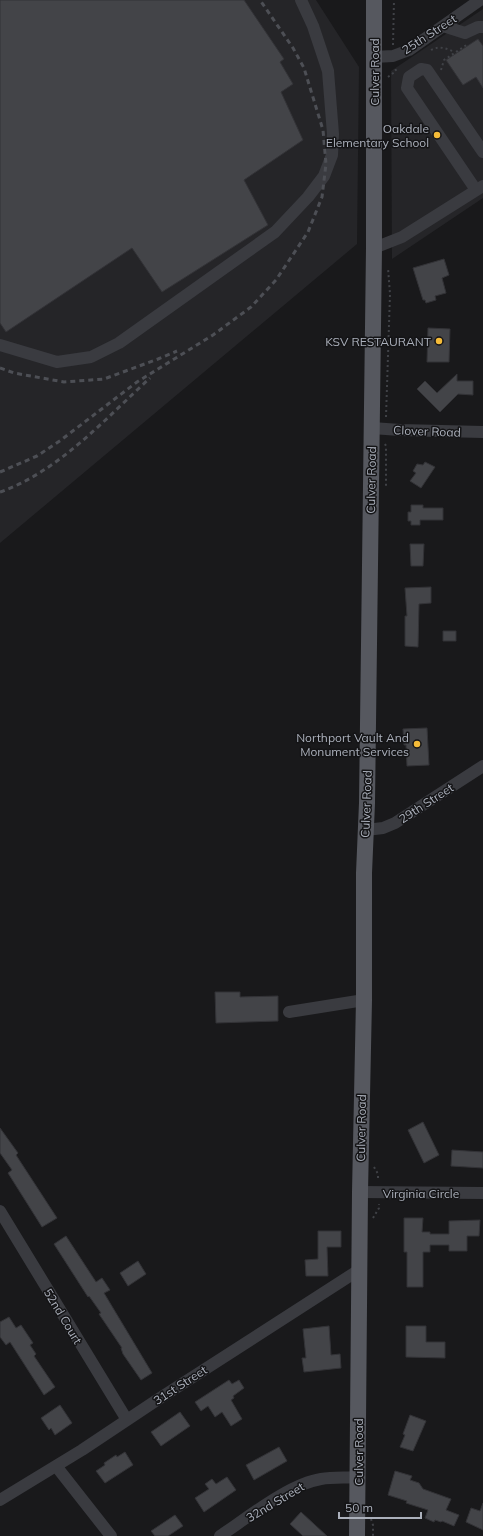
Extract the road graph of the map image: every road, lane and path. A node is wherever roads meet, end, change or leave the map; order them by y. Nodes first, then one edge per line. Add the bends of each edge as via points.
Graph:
1 (300, 0) edge
2 (374, 0) edge
3 (480, 0) edge
4 (443, 26) junction
5 (483, 27) edge
6 (471, 42) dead end
7 (428, 51) dead end
8 (456, 52) junction
9 (374, 57) junction
10 (402, 67) dead end
11 (396, 71) dead end
12 (442, 74) dead end
13 (483, 152) edge
14 (479, 188) edge
15 (374, 248) junction
16 (0, 345) edge
17 (372, 428) junction
18 (483, 432) edge
19 (483, 766) edge
20 (366, 830) junction
21 (364, 1000) junction
22 (289, 1012) dead end
23 (360, 1192) junction
24 (483, 1193) edge
25 (0, 1211) edge
26 (359, 1270) junction
27 (127, 1420) junction
28 (56, 1466) junction
29 (358, 1477) junction
30 (0, 1500) edge
31 (111, 1536) edge
32 (220, 1536) edge
33 (357, 1536) edge

1 - 16 street via 313,26 328,71 333,134 332,155 324,176 308,197 275,232 120,343 91,357 57,362
2 - 9 main road, Culver Road
3 - 4 street, 25th Street
4 - 5 street via 465,33
4 - 9 street, 25th Street via 409,50 393,56
6 - 8 path
7 - 8 path via 435,47 443,47
8 - 12 path via 444,60
9 - 15 main road, Culver Road
10 - 11 path
13 - 14 street via 427,70 421,69 409,77 407,88
14 - 15 street via 402,237
15 - 17 main road, Culver Road
17 - 18 street, Clover Road
17 - 20 main road, Culver Road
19 - 20 street, 29th Street via 395,823 383,828
20 - 21 main road, Culver Road
21 - 22 street
21 - 23 main road, Culver Road
23 - 24 street, Virginia Circle
23 - 26 main road, Culver Road
25 - 27 street, 52nd Court
26 - 27 street, 31st Street
26 - 29 main road, Culver Road
27 - 28 street, 31st Street
28 - 30 street, 31st Street
28 - 31 street
29 - 32 street, 32nd Street via 321,1479 296,1487
29 - 33 main road, Culver Road

